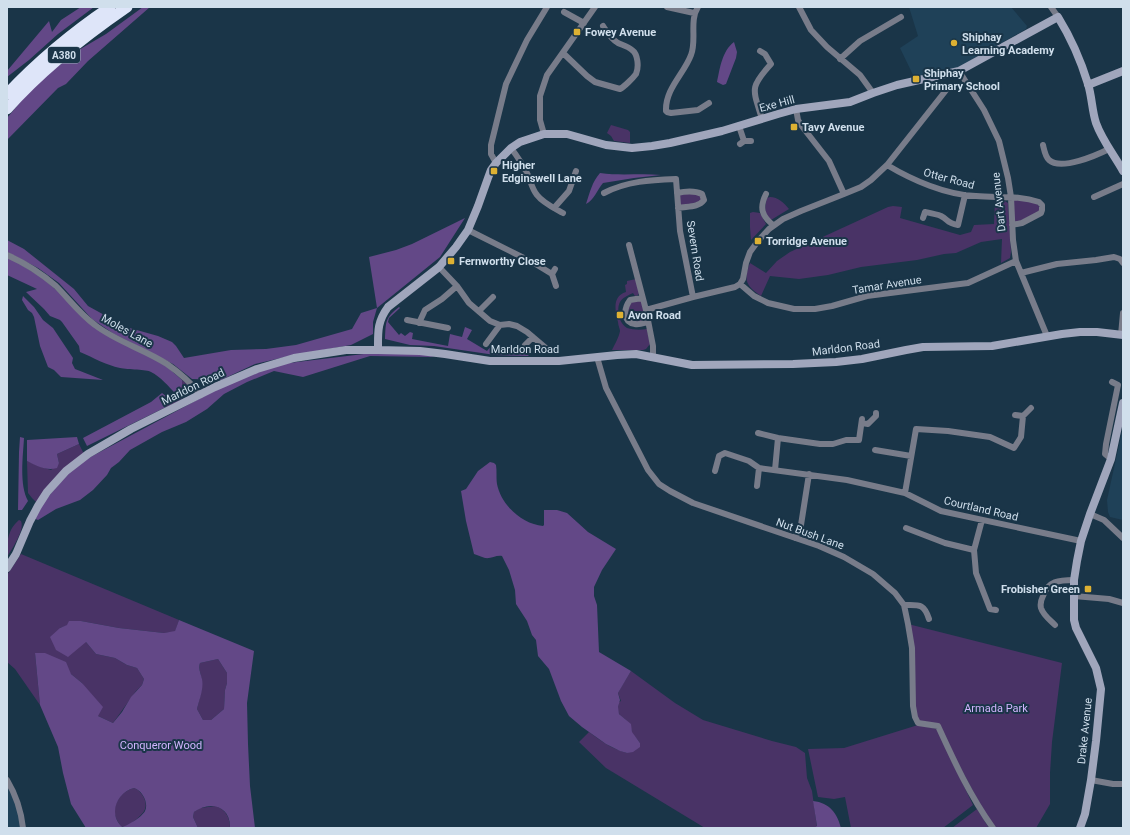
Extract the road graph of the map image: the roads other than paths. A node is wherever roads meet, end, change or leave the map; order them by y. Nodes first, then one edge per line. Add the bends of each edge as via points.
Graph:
1 (110, 7) edge
2 (127, 7) edge
3 (547, 7) edge
4 (595, 7) edge
5 (666, 7) edge
6 (799, 7) edge
7 (1051, 7) edge
8 (696, 10) edge
9 (564, 12) dead end
10 (901, 17) dead end
11 (1058, 17) junction
12 (584, 22) junction
13 (603, 26) dead end
14 (760, 51) dead end
15 (563, 53) junction
16 (840, 59) junction
17 (959, 71) junction
18 (1123, 71) edge
19 (1088, 85) junction
20 (947, 89) dead end
21 (873, 93) junction
22 (7, 94) edge
23 (709, 103) dead end
24 (7, 109) edge
25 (796, 109) junction
26 (762, 119) junction
27 (739, 126) junction
28 (544, 134) junction
29 (745, 142) dead end
30 (1043, 145) dead end
31 (510, 148) junction
32 (1109, 149) junction
33 (496, 163) junction
34 (887, 165) junction
35 (576, 171) dead end
36 (1123, 171) edge
37 (1123, 184) edge
38 (606, 191) dead end
39 (677, 193) junction
40 (766, 194) dead end
41 (844, 194) junction
42 (965, 195) junction
43 (1011, 197) junction
44 (1094, 197) dead end
45 (554, 208) junction
46 (678, 208) junction
47 (563, 213) dead end
48 (923, 218) dead end
49 (773, 225) junction
50 (1012, 226) junction
51 (468, 230) junction
52 (629, 245) dead end
53 (7, 255) edge
54 (1016, 261) junction
55 (1123, 263) edge
56 (440, 267) junction
57 (1020, 273) junction
58 (740, 284) junction
59 (457, 286) junction
60 (556, 286) dead end
61 (493, 296) dead end
62 (693, 297) junction
63 (642, 298) junction
64 (646, 310) junction
65 (479, 311) junction
66 (1123, 313) edge
67 (407, 320) dead end
68 (444, 320) dead end
69 (648, 322) junction
70 (419, 323) junction
71 (500, 325) junction
72 (1122, 335) edge
73 (1047, 336) junction
74 (533, 337) junction
75 (486, 344) dead end
76 (525, 345) dead end
77 (546, 349) dead end
78 (378, 350) junction
79 (597, 357) junction
80 (653, 357) junction
81 (1119, 378) dead end
82 (201, 395) junction
83 (1123, 403) edge
84 (1031, 408) dead end
85 (876, 413) dead end
86 (1015, 415) dead end
87 (1023, 416) junction
88 (758, 433) dead end
89 (778, 438) junction
90 (720, 448) dead end
91 (1014, 448) junction
92 (875, 450) dead end
93 (1020, 453) dead end
94 (722, 455) junction
95 (911, 456) junction
96 (1111, 459) junction
97 (759, 468) junction
98 (775, 470) junction
99 (715, 471) dead end
100 (809, 474) junction
101 (757, 486) dead end
102 (905, 493) junction
103 (1090, 514) junction
104 (982, 520) junction
105 (906, 528) dead end
106 (795, 538) junction
107 (1123, 538) edge
108 (1081, 541) junction
109 (974, 550) junction
110 (7, 568) edge
111 (1074, 580) junction
112 (1074, 596) junction
113 (1123, 603) edge
114 (904, 605) junction
115 (990, 611) dead end
116 (929, 619) dead end
117 (1055, 625) dead end
118 (7, 780) edge
119 (1091, 780) junction
120 (1123, 784) edge
121 (23, 828) edge
122 (993, 828) edge
123 (1080, 828) edge

1 - 22 highway, A380 via 51,52
2 - 24 highway, A380 via 50,66
3 - 33 street via 527,40 506,84 491,145 491,154
4 - 12 street
5 - 8 street
6 - 16 street via 811,30
7 - 11 street
8 - 23 street via 691,54 670,91 666,110 671,113 698,110
9 - 12 street
10 - 16 street via 860,41
11 - 17 street, Exe Hill
11 - 19 street via 1075,49
12 - 15 street
13 - 15 street via 615,41 634,50 638,60 636,74 624,87 620,89 595,82
14 - 26 street via 771,64 757,80 754,89
15 - 28 street via 547,74 540,96 540,120
16 - 21 street via 860,75
17 - 21 street, Exe Hill
17 - 43 street, Dart Avenue via 984,110 999,141
18 - 19 street
19 - 32 street via 1096,123
20 - 34 street
21 - 25 street, Exe Hill via 850,102
25 - 26 street, Exe Hill
25 - 41 street via 798,120 828,161
26 - 27 street, Exe Hill
27 - 28 street, Exe Hill via 670,143 632,148 606,146 567,134
27 - 29 street
28 - 31 street, Exe Hill
30 - 32 street via 1049,160 1055,163 1079,161
31 - 33 street, Exe Hill
31 - 45 street via 538,196
32 - 36 street
33 - 51 street
34 - 41 street via 861,187
34 - 42 street, Otter Road via 916,180
35 - 45 street via 569,191
37 - 44 street
38 - 39 street, Severn Road via 634,183 676,179
39 - 46 street, Severn Road
39 - 46 street, Severn Road via 698,192 704,200 697,206
40 - 49 street via 762,204 763,214
41 - 49 street
42 - 43 street, Otter Road
42 - 48 street via 958,225 950,224 943,217 925,212
43 - 50 street, Dart Avenue
43 - 50 street, Otter Road via 1039,202 1042,205 1040,214
45 - 47 street
46 - 62 street, Severn Road
49 - 58 street via 750,252
50 - 54 street, Dart Avenue
51 - 56 street
51 - 60 street via 553,272
52 - 63 street
53 - 82 street, Moles Lane via 36,270 94,324 115,338 167,364 187,379
54 - 57 street, Dart Avenue
54 - 58 street, Tamar Avenue via 968,283 867,296 815,309 794,309 768,302 754,296
55 - 57 street via 1114,257 1057,264
56 - 59 street
56 - 78 street via 388,307 382,315
57 - 73 street, Dart Avenue
58 - 62 street
59 - 65 street via 469,303
59 - 70 street via 425,310
61 - 65 street
62 - 64 street
63 - 64 street
63 - 69 street via 630,300 625,308 626,317 633,324
64 - 69 street
65 - 71 street via 490,321
66 - 72 street
67 - 70 street
68 - 70 street via 445,328
69 - 80 street
71 - 74 street via 517,326
71 - 75 street
72 - 73 street, Marldon Road via 1080,332
73 - 80 street, Marldon Road via 992,346 906,350 836,362 692,365
74 - 76 street
74 - 77 street
78 - 79 street, Marldon Road via 426,352 490,361 559,361
78 - 82 street, Marldon Road via 346,350 294,358 257,369
79 - 80 street, Marldon Road via 636,354
79 - 106 street, Nut Bush Lane via 606,388 648,470 659,484 693,503
81 - 96 street via 1115,384 1105,454
82 - 110 street, Marldon Road via 131,429 88,454 66,471 38,506
83 - 96 street, Drake Avenue
84 - 87 street
85 - 89 street via 868,424 862,421 859,440 820,444
86 - 87 street
87 - 91 street via 1021,437
88 - 89 street
89 - 98 street
90 - 94 street
91 - 93 street
91 - 95 street via 990,437 916,429
92 - 95 street
94 - 97 street, Courtland Road via 725,453 749,461
94 - 99 street via 719,456
95 - 102 street
96 - 103 street, Drake Avenue
97 - 98 street, Courtland Road
97 - 101 street
98 - 100 street, Courtland Road
100 - 102 street, Courtland Road
100 - 106 street via 801,525
102 - 104 street, Courtland Road via 941,510
103 - 107 street via 1104,520
103 - 108 street, Drake Avenue
104 - 108 street, Courtland Road
104 - 109 street
105 - 109 street
106 - 114 street, Nut Bush Lane via 844,557 873,574 895,593
108 - 111 street, Drake Avenue
109 - 115 street via 976,573
111 - 112 street, Drake Avenue
111 - 117 street via 1052,583 1044,591 1040,603 1041,610
112 - 113 street
112 - 119 street, Drake Avenue via 1076,628 1096,668 1101,689
114 - 116 street via 918,604 926,610
114 - 122 street, Nut Bush Lane via 912,648 915,717 918,723 938,726 957,768
118 - 121 street via 16,795
119 - 120 street
119 - 123 street, Drake Avenue via 1086,814

